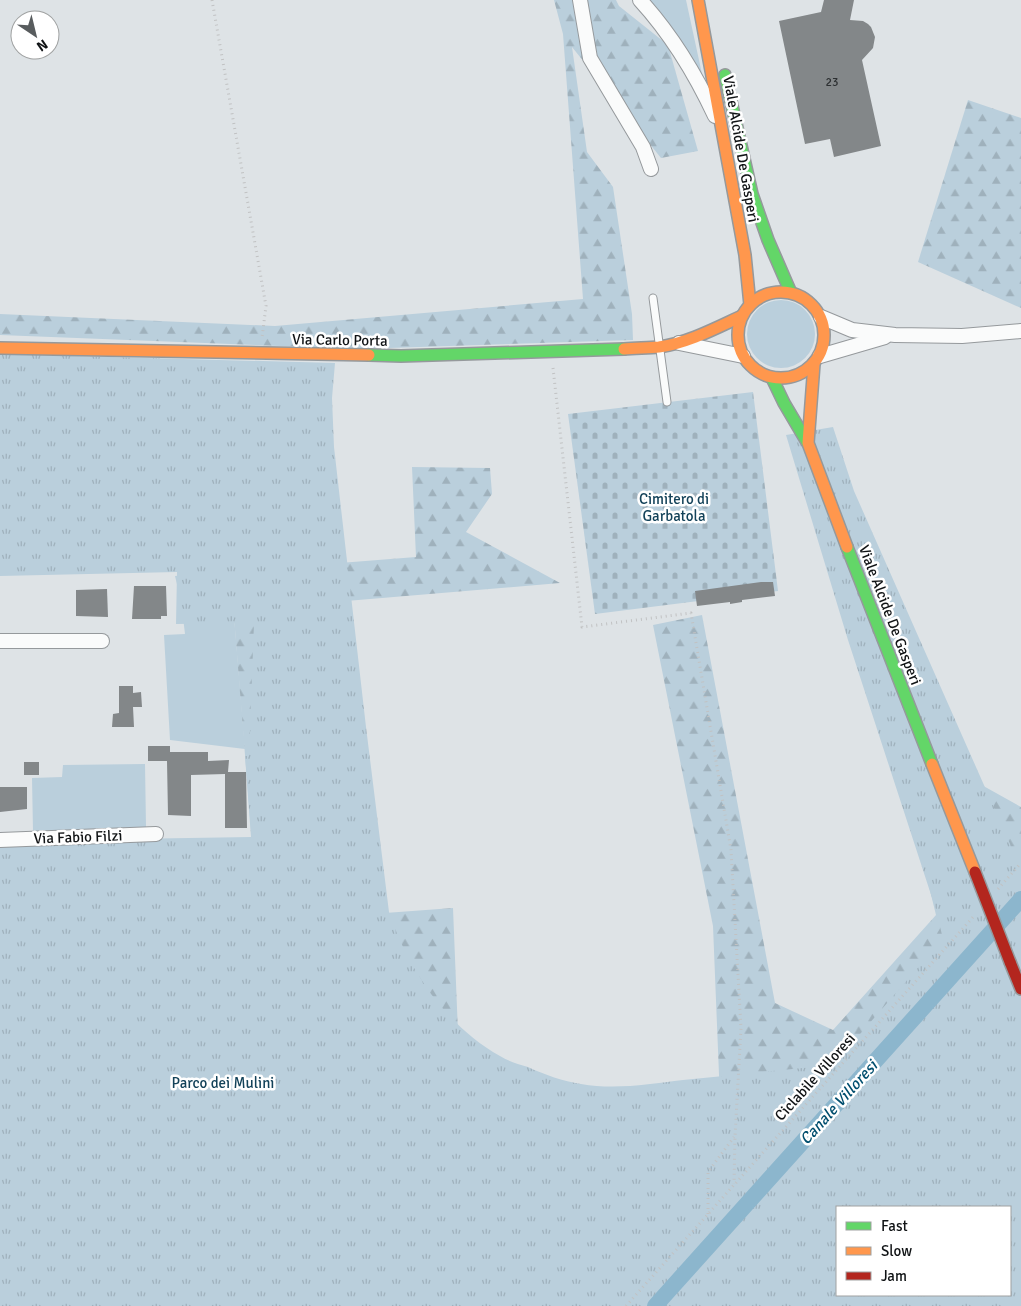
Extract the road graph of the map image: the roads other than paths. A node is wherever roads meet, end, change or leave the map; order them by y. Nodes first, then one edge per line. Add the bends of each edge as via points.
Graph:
1 (580, 0) edge
2 (640, 0) edge
3 (698, 0) edge
4 (709, 0) edge
5 (716, 35) dead end
6 (722, 63) dead end
7 (724, 136) junction
8 (651, 169) dead end
9 (791, 293) junction
10 (653, 298) dead end
11 (750, 305) junction
12 (742, 316) junction
13 (821, 317) junction
14 (1021, 331) edge
15 (895, 335) junction
16 (678, 343) junction
17 (659, 347) junction
18 (0, 348) edge
19 (743, 356) junction
20 (817, 360) junction
21 (772, 378) junction
22 (667, 402) dead end
23 (808, 443) junction
24 (0, 641) edge
25 (102, 641) dead end
26 (156, 834) dead end
27 (0, 840) edge
28 (1021, 989) edge

1 - 8 street via 590,58 643,147
2 - 7 street via 668,32 697,80
3 - 7 street, Viale Alcide De Gasperi
4 - 5 street
6 - 9 street, Viale Alcide De Gasperi via 752,194
7 - 11 street, Viale Alcide De Gasperi via 745,255
9 - 11 street via 776,292 762,296
9 - 13 street via 809,302
10 - 17 lane
11 - 12 street
12 - 16 street, Via Carlo Porta
12 - 19 street via 738,343
13 - 15 street via 852,330
13 - 20 street via 824,343
14 - 15 street via 962,336
15 - 20 street via 856,344
16 - 17 street, Via Carlo Porta
16 - 19 street
17 - 18 street, Via Carlo Porta via 401,356
17 - 22 lane
19 - 21 street via 755,370
20 - 21 street via 795,376
20 - 23 street, Viale Alcide De Gasperi
21 - 23 street
23 - 28 street, Viale Alcide De Gasperi, bridge
24 - 25 street
26 - 27 street, Via Fabio Filzi

